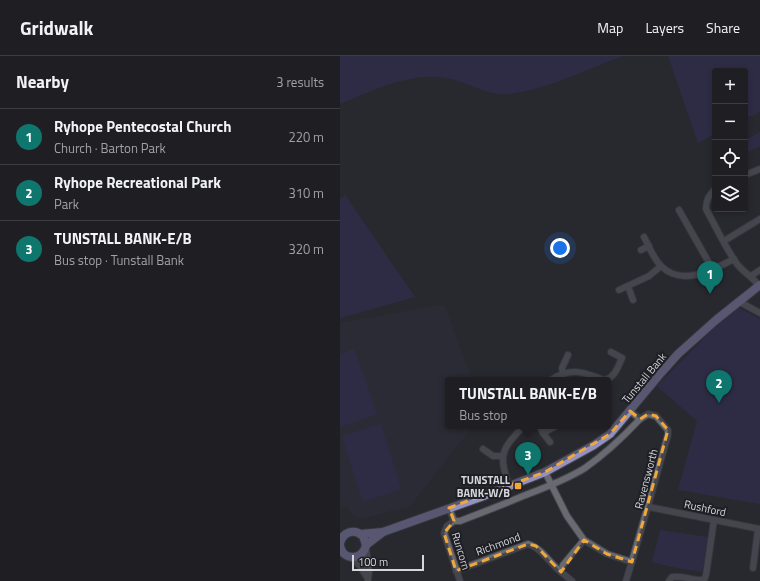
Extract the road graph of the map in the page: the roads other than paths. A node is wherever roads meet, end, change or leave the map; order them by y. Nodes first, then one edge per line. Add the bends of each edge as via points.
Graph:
1 (760, 169) edge
2 (748, 174) edge
3 (712, 192) edge
4 (679, 210) dead end
5 (760, 220) edge
6 (644, 237) dead end
7 (724, 241) junction
8 (649, 246) junction
9 (641, 250) dead end
10 (734, 259) junction
11 (661, 266) junction
12 (712, 270) junction
13 (760, 270) edge
14 (751, 276) junction
15 (628, 286) junction
16 (760, 286) edge
17 (619, 290) dead end
18 (634, 300) dead end
19 (738, 301) junction
20 (759, 312) edge
21 (611, 352) dead end
22 (568, 355) dead end
23 (563, 374) junction
24 (558, 377) edge
25 (597, 377) edge
26 (611, 377) edge
27 (630, 411) junction
28 (640, 419) junction
29 (521, 429) edge
30 (541, 429) edge
31 (550, 429) edge
32 (543, 433) junction
33 (550, 442) dead end
34 (483, 449) dead end
35 (503, 456) junction
36 (546, 472) junction
37 (552, 485) junction
38 (509, 486) junction
39 (649, 507) junction
40 (449, 508) junction
41 (714, 520) junction
42 (454, 522) junction
43 (759, 529) edge
44 (382, 532) junction
45 (360, 534) junction
46 (584, 540) junction
47 (340, 544) edge
48 (366, 547) junction
49 (345, 556) edge
50 (632, 562) junction
51 (753, 568) dead end
52 (456, 571) junction
53 (561, 572) junction
54 (368, 581) edge
55 (460, 581) edge
56 (572, 581) edge
57 (626, 581) edge
58 (669, 581) edge

1 - 2 street
3 - 7 street via 708,197 706,208
4 - 12 street via 681,220
5 - 7 street
6 - 8 street
7 - 10 street
8 - 9 street
8 - 11 street
10 - 12 street
10 - 14 street via 742,270
11 - 12 street via 671,273 690,276
11 - 15 street via 649,276
13 - 14 street
14 - 16 street
15 - 17 street
15 - 18 street
16 - 19 main road, Tunstall Bank
19 - 20 street
19 - 27 main road, Tunstall Bank via 678,354
21 - 26 street via 622,358
22 - 23 street via 562,368
23 - 24 street
23 - 25 street via 576,371
27 - 28 street
27 - 36 main road, Tunstall Bank via 610,434
28 - 37 street via 585,468
28 - 39 street, Ravensworth via 648,414 656,416 668,430
29 - 35 street via 507,446
30 - 32 street
31 - 32 street
32 - 33 street
34 - 35 street via 493,456
35 - 38 street
36 - 37 street
36 - 38 main road, Tunstall Bank
37 - 42 street
37 - 46 street via 567,516
38 - 40 main road, Tunstall Bank
39 - 41 street, Rushford
39 - 50 street, Ravensworth
40 - 42 street, Runcorn
40 - 44 main road, Tunstall Bank
41 - 43 street, Rushford
41 - 58 street via 704,580 677,576
42 - 52 street, Runcorn via 447,526 444,532
43 - 51 street, Rushford
44 - 45 main road, Tunstall Bank
44 - 48 main road, Tunstall Bank
45 - 47 main road via 345,534
45 - 48 main road via 366,541
46 - 50 street via 607,554
46 - 53 street via 563,565
47 - 49 main road
48 - 49 main road via 358,557
48 - 54 street
49 - 54 street via 360,566
50 - 57 street, Ravensworth
52 - 53 street, Richmond via 528,544 536,546
52 - 55 street, Runcorn
53 - 56 street, Richmond

